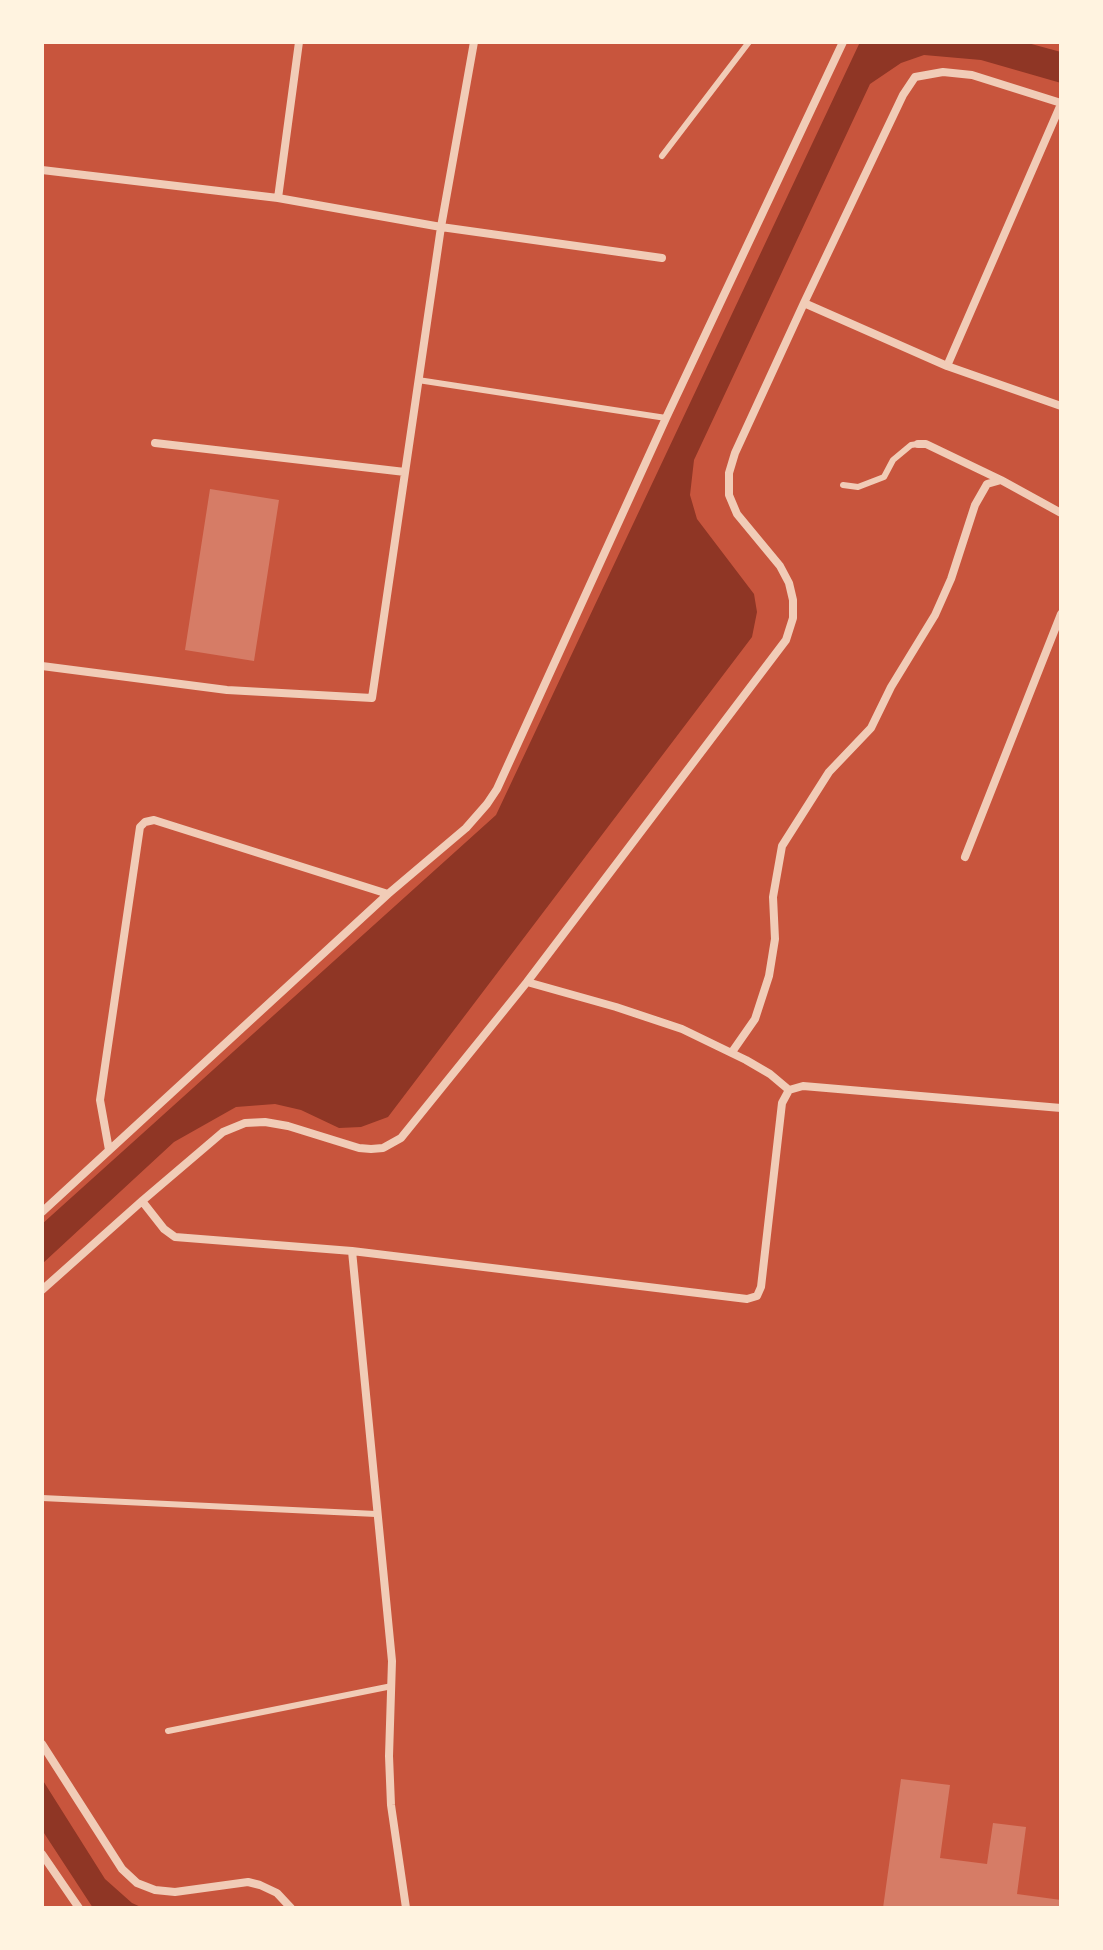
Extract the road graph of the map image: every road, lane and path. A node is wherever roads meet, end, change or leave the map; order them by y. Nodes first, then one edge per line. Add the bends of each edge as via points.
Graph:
1 (299, 42) edge
2 (474, 42) edge
3 (749, 42) edge
4 (843, 42) edge
5 (1061, 104) edge
6 (662, 156) dead end
7 (42, 170) edge
8 (278, 198) junction
9 (441, 227) junction
10 (662, 258) dead end
11 (804, 303) junction
12 (947, 366) junction
13 (418, 380) junction
14 (1061, 406) edge
15 (666, 418) junction
16 (155, 443) dead end
17 (918, 444) joint
18 (405, 472) junction
19 (1001, 480) junction
20 (843, 485) dead end
21 (1061, 513) edge
22 (1061, 614) edge
23 (42, 666) edge
24 (965, 857) dead end
25 (388, 894) junction
26 (527, 982) junction
27 (732, 1052) junction
28 (789, 1090) junction
29 (1061, 1108) edge
30 (109, 1150) junction
31 (142, 1201) junction
32 (42, 1212) edge
33 (352, 1251) junction
34 (42, 1290) edge
35 (42, 1498) edge
36 (376, 1514) junction
37 (392, 1686) junction
38 (168, 1731) dead end
39 (42, 1744) edge
40 (42, 1854) edge
41 (79, 1908) edge
42 (291, 1908) edge
43 (406, 1908) edge

1 - 8 street
2 - 9 street
3 - 6 lane
4 - 15 street
5 - 11 street via 972,75 943,72 915,77
5 - 12 street
7 - 8 street
8 - 9 street
9 - 10 street
9 - 13 street
11 - 12 street
11 - 26 street via 729,473 729,495 737,514 789,583 793,618 786,640
12 - 14 street
13 - 15 lane
13 - 18 street
15 - 25 street via 497,789 466,828
16 - 18 street
17 - 19 street
17 - 20 lane via 893,460 884,477 858,487
18 - 23 street via 372,698 227,690
19 - 21 street
19 - 27 street via 987,484 975,505 935,615 871,728 829,772 782,846 769,976 755,1019
22 - 24 street
25 - 30 street
25 - 30 street via 154,820 145,822 140,827 100,1100
26 - 27 street via 682,1029
26 - 31 street via 392,1145 359,1148 288,1126 245,1123 223,1132
27 - 28 street
28 - 29 street via 803,1086
28 - 33 street via 782,1103 761,1287 752,1298
30 - 32 street
31 - 33 street via 175,1237
31 - 34 street
33 - 36 street
35 - 36 lane
36 - 37 street
37 - 38 lane
37 - 43 street via 391,1805
39 - 42 street via 122,1869 137,1883 175,1892 248,1882 277,1893
40 - 41 street

